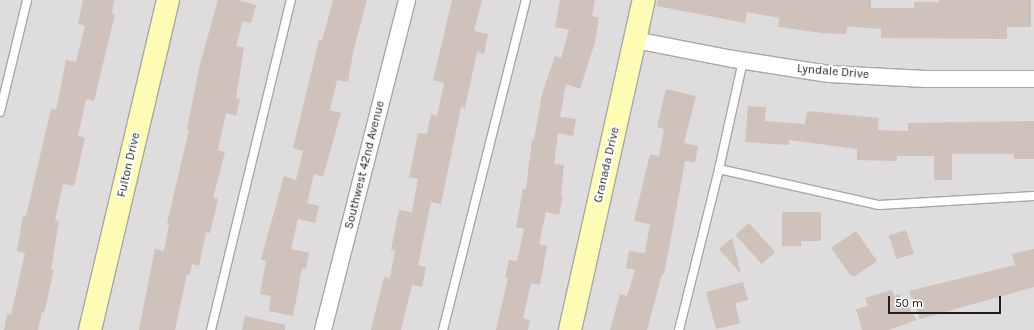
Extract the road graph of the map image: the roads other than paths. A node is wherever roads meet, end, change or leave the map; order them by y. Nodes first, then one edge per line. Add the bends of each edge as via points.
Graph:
1 (27, 0) edge
2 (168, 0) edge
3 (291, 0) edge
4 (406, 0) edge
5 (526, 0) edge
6 (644, 0) edge
7 (635, 40) junction
8 (743, 61) junction
9 (1034, 79) edge
10 (0, 112) edge
11 (719, 169) junction
12 (1034, 196) edge
13 (90, 330) edge
14 (211, 330) edge
15 (324, 330) edge
16 (443, 330) edge
17 (570, 330) edge
18 (679, 330) edge

1 - 10 lane
2 - 13 main road, Fulton Drive
3 - 14 lane
4 - 15 street, Southwest 42nd Avenue
5 - 16 lane
6 - 7 main road, Granada Drive
7 - 8 street, Lyndale Drive
7 - 17 main road, Granada Drive
8 - 9 street, Lyndale Drive via 829,74 926,79
8 - 11 lane
11 - 12 lane via 879,205
11 - 18 lane

